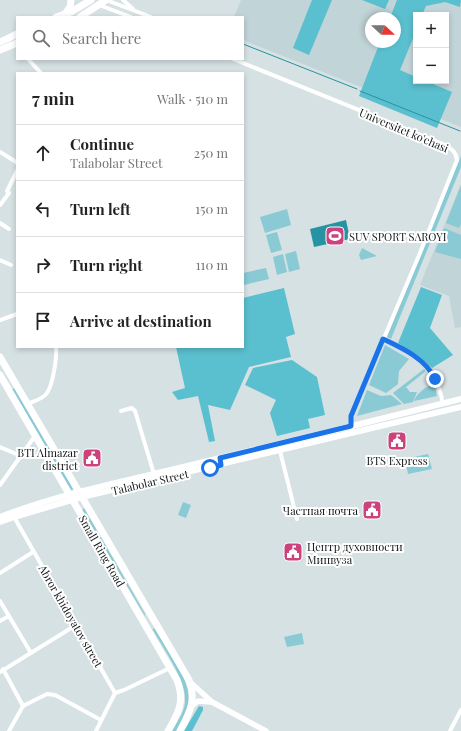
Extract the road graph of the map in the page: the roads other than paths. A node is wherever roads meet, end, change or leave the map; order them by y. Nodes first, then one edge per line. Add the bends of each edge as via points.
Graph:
1 (71, 0) edge
2 (106, 0) edge
3 (123, 0) edge
4 (88, 1) edge
5 (98, 2) edge
6 (133, 9) junction
7 (64, 15) junction
8 (60, 16) edge
9 (81, 16) edge
10 (129, 16) edge
11 (149, 16) edge
12 (16, 38) edge
13 (0, 42) edge
14 (0, 50) edge
15 (29, 60) edge
16 (235, 60) edge
17 (40, 72) edge
18 (0, 152) edge
19 (16, 162) edge
20 (16, 173) edge
21 (0, 206) edge
22 (0, 223) edge
23 (9, 228) dead end
24 (0, 260) edge
25 (11, 265) dead end
26 (16, 314) edge
27 (0, 320) edge
28 (383, 339) junction
29 (56, 348) edge
30 (0, 358) edge
31 (0, 375) edge
32 (14, 381) junction
33 (6, 386) junction
34 (461, 400) edge
35 (28, 404) junction
36 (443, 404) junction
37 (461, 407) edge
38 (121, 410) dead end
39 (351, 426) junction
40 (352, 433) junction
41 (35, 436) junction
42 (0, 447) edge
43 (280, 451) junction
44 (20, 456) junction
45 (220, 458) junction
46 (221, 465) junction
47 (155, 477) junction
48 (0, 485) edge
49 (81, 494) junction
50 (72, 497) junction
51 (13, 514) junction
52 (0, 517) edge
53 (296, 519) dead end
54 (0, 522) edge
55 (33, 552) junction
56 (0, 573) edge
57 (0, 601) edge
58 (9, 616) junction
59 (0, 621) edge
60 (154, 622) junction
61 (76, 625) junction
62 (146, 626) junction
63 (31, 653) junction
64 (170, 668) junction
65 (2, 670) edge
66 (189, 680) junction
67 (115, 693) junction
68 (212, 702) junction
69 (23, 706) junction
70 (192, 706) junction
71 (461, 710) edge
72 (102, 720) junction
73 (9, 731) edge
74 (96, 731) edge
75 (168, 731) edge
76 (180, 731) edge
77 (266, 731) edge
78 (450, 731) edge

1 - 7 main road
2 - 5 main road
2 - 6 street
3 - 6 street
4 - 5 main road
4 - 7 main road
5 - 9 main road
5 - 10 street
6 - 11 street
7 - 8 main road
12 - 13 main road
12 - 14 main road
15 - 17 street
16 - 28 street, Universitet ko'chasi via 443,144 454,152 457,160
18 - 19 street
20 - 21 street via 6,191 9,192
22 - 23 street
24 - 25 street
26 - 27 street
28 - 36 street via 427,366 438,385
28 - 39 street, Universitet ko'chasi via 351,416
29 - 35 street via 57,355 48,392
30 - 32 main road, Small Ring Road
31 - 33 main road, Small Ring Road
32 - 33 main road
32 - 35 main road, Small Ring Road
33 - 41 main road, Small Ring Road
34 - 36 main road, Talabolar Street
35 - 49 main road, Small Ring Road
36 - 39 main road, Talabolar Street
37 - 40 main road, Talabolar Street
38 - 47 street via 132,408 135,411
39 - 40 street, Universitet ko'chasi
39 - 45 main road, Talabolar Street
40 - 43 main road, Talabolar Street
41 - 44 street
41 - 50 main road, Small Ring Road
42 - 44 street
43 - 46 main road, Talabolar Street
43 - 53 street
44 - 48 street
45 - 46 main road
45 - 47 main road, Talabolar Street
46 - 47 main road, Talabolar Street
47 - 49 main road, Talabolar Street
49 - 50 main road, Talabolar Street
49 - 60 main road, Small Ring Road
50 - 51 main road, Talabolar Street
50 - 62 main road, Small Ring Road
51 - 52 main road
51 - 54 main road
51 - 55 street, Abror khidoyatov street
55 - 56 street
55 - 61 street, Abror khidoyatov street
57 - 58 street
58 - 59 street
58 - 63 street
60 - 62 main road
60 - 66 main road, Small Ring Road
61 - 63 street
61 - 67 street, Abror khidoyatov street
62 - 64 main road, Small Ring Road
63 - 65 street
64 - 67 street
64 - 75 main road, Small Ring Road via 177,680 181,696 178,713
65 - 69 street
66 - 68 street
66 - 70 main road via 193,694
67 - 72 street
68 - 70 street via 198,701
68 - 77 street
69 - 72 street via 46,694 55,695
69 - 73 street
70 - 76 main road
71 - 78 street
72 - 74 street

